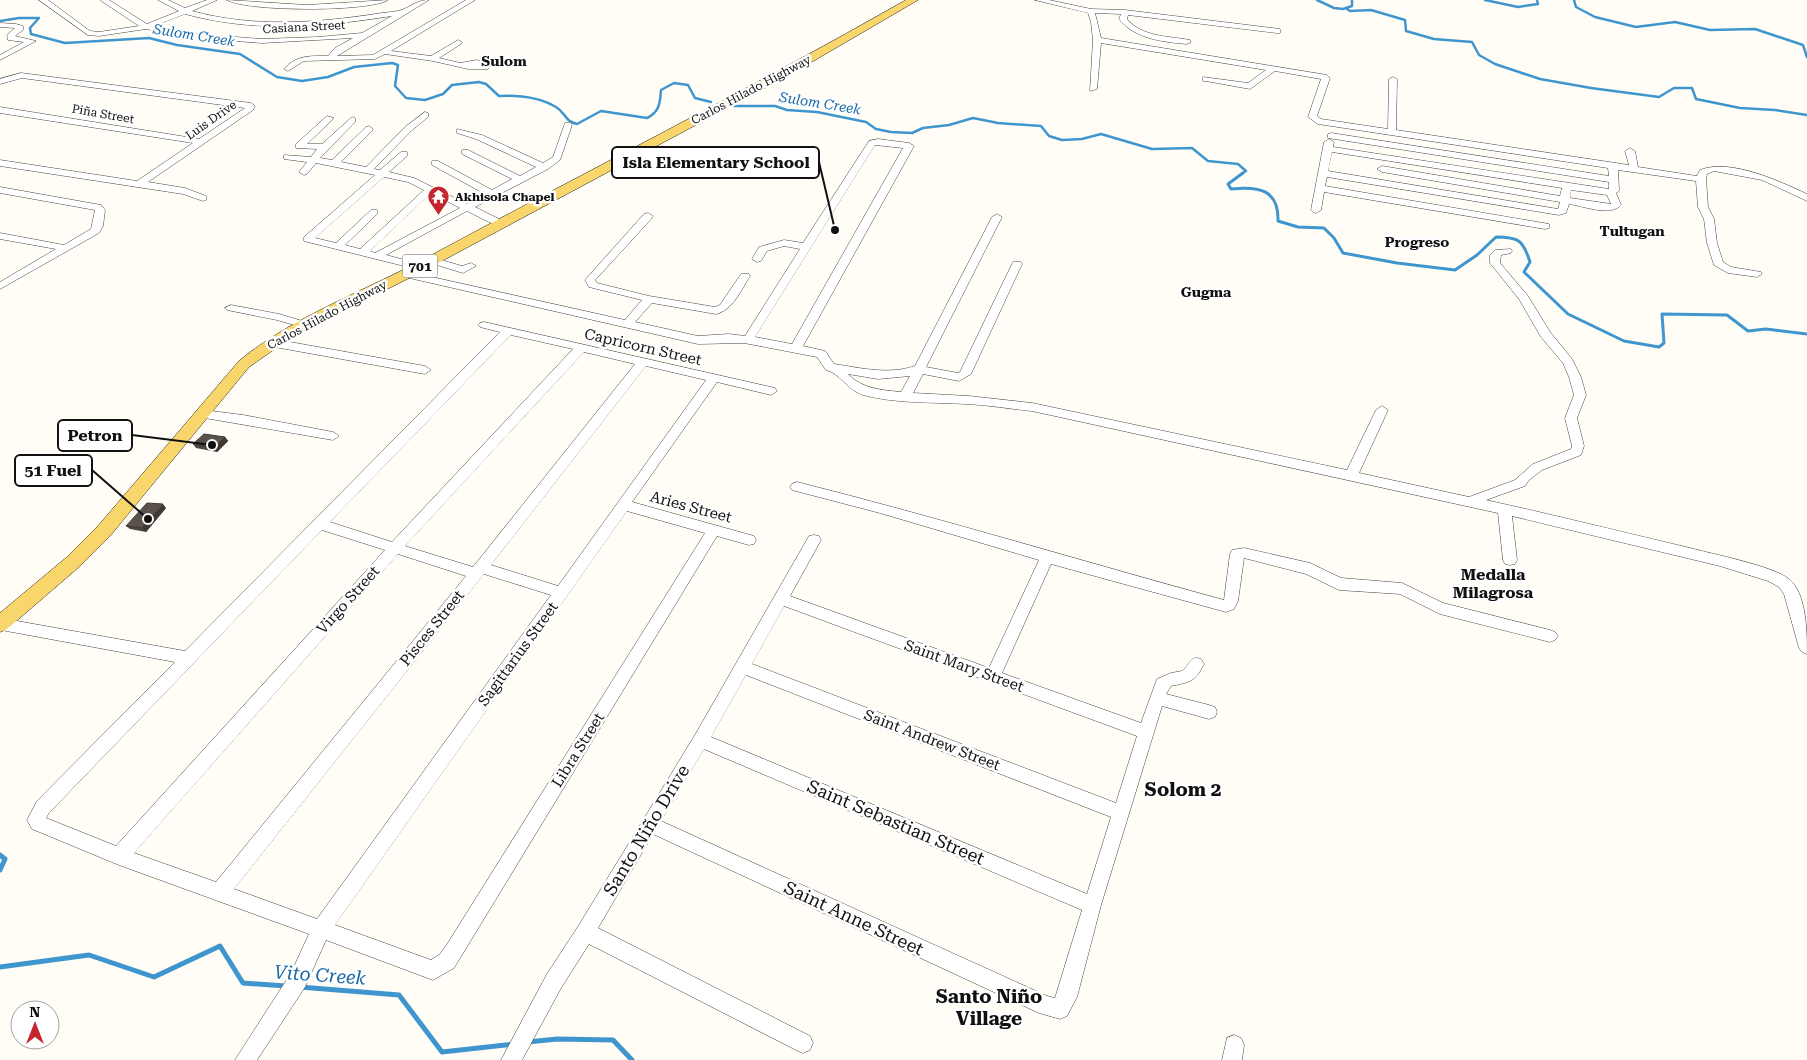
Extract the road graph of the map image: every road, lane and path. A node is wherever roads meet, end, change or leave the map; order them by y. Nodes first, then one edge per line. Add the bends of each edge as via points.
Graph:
1 (43, 0) edge
2 (104, 0) edge
3 (162, 0) edge
4 (212, 0) edge
5 (232, 0) edge
6 (384, 0) edge
7 (424, 0) edge
8 (471, 0) edge
9 (912, 0) edge
10 (1039, 0) edge
11 (1091, 11) junction
12 (185, 12) junction
13 (403, 12) junction
14 (1125, 12) junction
15 (0, 25) edge
16 (146, 27) junction
17 (1277, 31) dead end
18 (1191, 32) junction
19 (364, 35) junction
20 (1096, 40) junction
21 (458, 42) dead end
22 (0, 47) edge
23 (18, 49) junction
24 (385, 52) junction
25 (1186, 55) junction
26 (331, 57) junction
27 (0, 58) edge
28 (432, 59) junction
29 (461, 65) dead end
30 (1274, 68) junction
31 (288, 69) dead end
32 (1206, 79) dead end
33 (1393, 79) dead end
34 (0, 82) edge
35 (1093, 89) dead end
36 (0, 110) edge
37 (425, 115) dead end
38 (330, 118) dead end
39 (352, 120) dead end
40 (1334, 124) junction
41 (568, 126) dead end
42 (369, 129) dead end
43 (460, 131) dead end
44 (1392, 132) junction
45 (1331, 136) junction
46 (202, 142) junction
47 (1469, 143) junction
48 (324, 147) junction
49 (1328, 149) junction
50 (1630, 151) dead end
51 (465, 152) dead end
52 (404, 154) dead end
53 (287, 157) dead end
54 (1471, 158) junction
55 (315, 160) junction
56 (0, 163) edge
57 (334, 163) junction
58 (435, 163) dead end
59 (1613, 166) junction
60 (544, 167) junction
61 (1382, 169) dead end
62 (1634, 169) junction
63 (1472, 170) junction
64 (367, 171) junction
65 (304, 172) dead end
66 (1322, 173) junction
67 (380, 174) junction
68 (1700, 179) junction
69 (521, 180) junction
70 (1614, 180) junction
71 (139, 184) junction
72 (1474, 184) junction
73 (1567, 186) junction
74 (1319, 188) junction
75 (430, 189) junction
76 (0, 190) edge
77 (1611, 192) junction
78 (494, 195) junction
79 (203, 198) dead end
80 (1807, 198) edge
81 (1475, 199) junction
82 (1564, 201) junction
83 (467, 208) junction
84 (1316, 210) dead end
85 (374, 212) dead end
86 (1477, 215) junction
87 (648, 216) dead end
88 (997, 217) dead end
89 (499, 223) junction
90 (1545, 226) dead end
91 (0, 236) edge
92 (336, 246) junction
93 (807, 247) junction
94 (65, 248) junction
95 (1507, 251) dead end
96 (362, 253) junction
97 (377, 256) junction
98 (757, 259) dead end
99 (426, 264) junction
100 (1017, 264) dead end
101 (471, 266) dead end
102 (404, 274) junction
103 (1756, 274) dead end
104 (745, 276) dead end
105 (0, 286) edge
106 (649, 299) junction
107 (232, 308) dead end
108 (628, 323) junction
109 (305, 325) junction
110 (484, 325) dead end
111 (508, 331) junction
112 (748, 340) junction
113 (273, 343) junction
114 (581, 348) junction
115 (796, 348) junction
116 (643, 362) junction
117 (836, 368) junction
118 (919, 369) junction
119 (425, 370) dead end
120 (713, 379) junction
121 (771, 391) dead end
122 (905, 397) junction
123 (1382, 410) dead end
124 (203, 414) junction
125 (333, 436) dead end
126 (1351, 476) junction
127 (797, 487) dead end
128 (1470, 502) junction
129 (624, 505) junction
130 (1504, 509) junction
131 (320, 524) junction
132 (714, 529) junction
133 (750, 540) dead end
134 (814, 540) dead end
135 (394, 549) junction
136 (1047, 557) junction
137 (1510, 560) dead end
138 (478, 571) junction
139 (562, 593) junction
140 (780, 599) junction
141 (0, 624) edge
142 (1550, 636) dead end
143 (1807, 648) edge
144 (188, 658) junction
145 (1196, 664) dead end
146 (742, 667) junction
147 (993, 676) junction
148 (1157, 698) junction
149 (1209, 712) dead end
150 (1147, 732) junction
151 (701, 740) junction
152 (1121, 813) junction
153 (648, 824) junction
154 (119, 856) junction
155 (219, 893) junction
156 (1092, 905) junction
157 (322, 928) junction
158 (586, 932) junction
159 (803, 1043) dead end
160 (517, 1049) edge
161 (245, 1060) edge

1 - 16 street via 88,33
2 - 16 street, Casiana Street
3 - 12 street
4 - 12 street
5 - 6 street via 277,7 316,8
7 - 13 street
8 - 24 street
9 - 89 main road, Carlos Hilado Highway / 701 via 787,72
10 - 11 street
11 - 14 street
11 - 20 street
12 - 13 street via 220,19 280,24 342,22
12 - 16 street
13 - 19 street
14 - 18 street
14 - 18 street via 1126,24 1151,36
15 - 23 street via 20,28 11,38 32,41
16 - 19 street, Casiana Street via 222,39 262,41
17 - 18 street via 1234,25
18 - 25 street
19 - 26 street
20 - 25 street
20 - 35 street
21 - 28 street
22 - 23 street
23 - 27 street
24 - 26 street via 369,58
24 - 28 street
25 - 30 street
26 - 31 street via 300,60
28 - 29 street
30 - 32 street via 1250,86
30 - 40 street via 1326,78 1312,117
33 - 44 street
34 - 46 street, Luis Drive via 21,75 251,106
36 - 46 street, Piña Street
37 - 64 street
38 - 48 street via 299,146
39 - 48 street
40 - 44 street
40 - 45 street
41 - 60 street via 557,158
42 - 57 street
43 - 60 street
44 - 47 street
45 - 49 street
45 - 54 street
46 - 71 street, Luis Drive
47 - 54 street
47 - 59 street
48 - 55 street
49 - 63 street
49 - 66 street
50 - 62 street
51 - 69 street
52 - 67 street
53 - 55 street
54 - 63 street
54 - 70 street
55 - 57 street
55 - 65 street
56 - 71 street
57 - 64 street
58 - 78 street
59 - 62 street
59 - 70 street
60 - 69 street
61 - 72 street
62 - 68 street
63 - 72 street
63 - 73 street
64 - 67 street
66 - 74 street
66 - 81 street
67 - 75 street via 408,179
67 - 92 street via 308,238
68 - 80 street via 1709,169 1740,173 1775,182
68 - 103 street via 1703,206 1709,218 1718,263 1728,270
69 - 78 street
70 - 77 street via 1614,191
71 - 79 street via 185,191
72 - 81 street
72 - 82 street
73 - 77 street
73 - 82 street
74 - 84 street
74 - 86 street
75 - 83 street
75 - 96 street
76 - 94 street via 99,208 95,230
77 - 82 street via 1614,207
78 - 83 street
81 - 82 street via 1559,212 1563,211
81 - 86 street
83 - 89 street
83 - 97 street
85 - 92 street
86 - 90 street
87 - 106 street via 590,280 593,285
88 - 118 street
89 - 99 main road, Carlos Hilado Highway / 701
91 - 94 street
92 - 96 street
93 - 98 street via 777,244 763,250
93 - 112 street
93 - 115 street via 872,143 909,146
94 - 105 street
95 - 128 street via 1496,254 1495,264 1524,298 1544,334 1568,362 1575,377 1580,395 1571,418 1578,446 1576,452 1532,469 1520,483
96 - 97 street
97 - 99 street
99 - 101 street via 463,270
99 - 102 main road, Carlos Hilado Highway / 701
100 - 118 street via 964,376
102 - 108 street
102 - 109 main road, Carlos Hilado Highway / 701
104 - 106 street via 720,310
106 - 108 street
107 - 109 street
108 - 112 street via 705,341 726,337
109 - 113 main road, Carlos Hilado Highway / 701
110 - 111 street, Capricorn Street
111 - 114 street, Capricorn Street
111 - 131 street
112 - 115 street
113 - 119 street
113 - 124 main road, Carlos Hilado Highway / 701 via 244,364
114 - 116 street, Capricorn Street
114 - 135 street, Virgo Street
115 - 117 street via 821,354 830,367
116 - 120 street, Capricorn Street
116 - 138 street, Pisces Street
117 - 118 street via 878,375
117 - 122 street via 865,391
118 - 122 street
120 - 121 street, Capricorn Street
120 - 129 street, Sagittarius Street
122 - 126 street via 969,400 1032,408
123 - 126 street
124 - 125 street
124 - 141 main road, Carlos Hilado Highway / 701 via 104,531
126 - 128 street
127 - 136 street
128 - 130 street
129 - 132 street, Aries Street
129 - 139 street, Sagittarius Street
130 - 137 street
130 - 143 street via 1720,561 1773,577 1791,592
131 - 135 street
131 - 144 street
132 - 133 street, Aries Street
132 - 157 street, Libra Street via 446,961 433,970 421,967
134 - 140 street, Santo Niño Drive
135 - 138 street
135 - 154 street, Virgo Street
136 - 142 street via 1226,606 1231,601 1237,554 1244,553 1310,569 1339,584 1402,589 1440,608
136 - 147 street
138 - 139 street
138 - 155 street, Pisces Street
139 - 157 street, Sagittarius Street
140 - 146 street, Santo Niño Drive
140 - 147 street, Saint Mary Street
141 - 144 street
144 - 154 street via 37,816 38,823
145 - 148 street via 1189,675 1162,684
146 - 151 street, Santo Niño Drive
146 - 152 street, Saint Andrew Street
147 - 150 street, Saint Mary Street
148 - 149 street
148 - 150 street
150 - 152 street
151 - 153 street, Santo Niño Drive
151 - 156 street, Saint Sebastian Street
152 - 156 street
153 - 156 street, Saint Anne Street via 1046,1006 1060,1009 1067,997
153 - 158 street, Santo Niño Drive
154 - 155 street
155 - 157 street
157 - 161 street, Sagittarius Street via 293,987
158 - 159 street
158 - 160 street, Santo Niño Drive via 554,980

